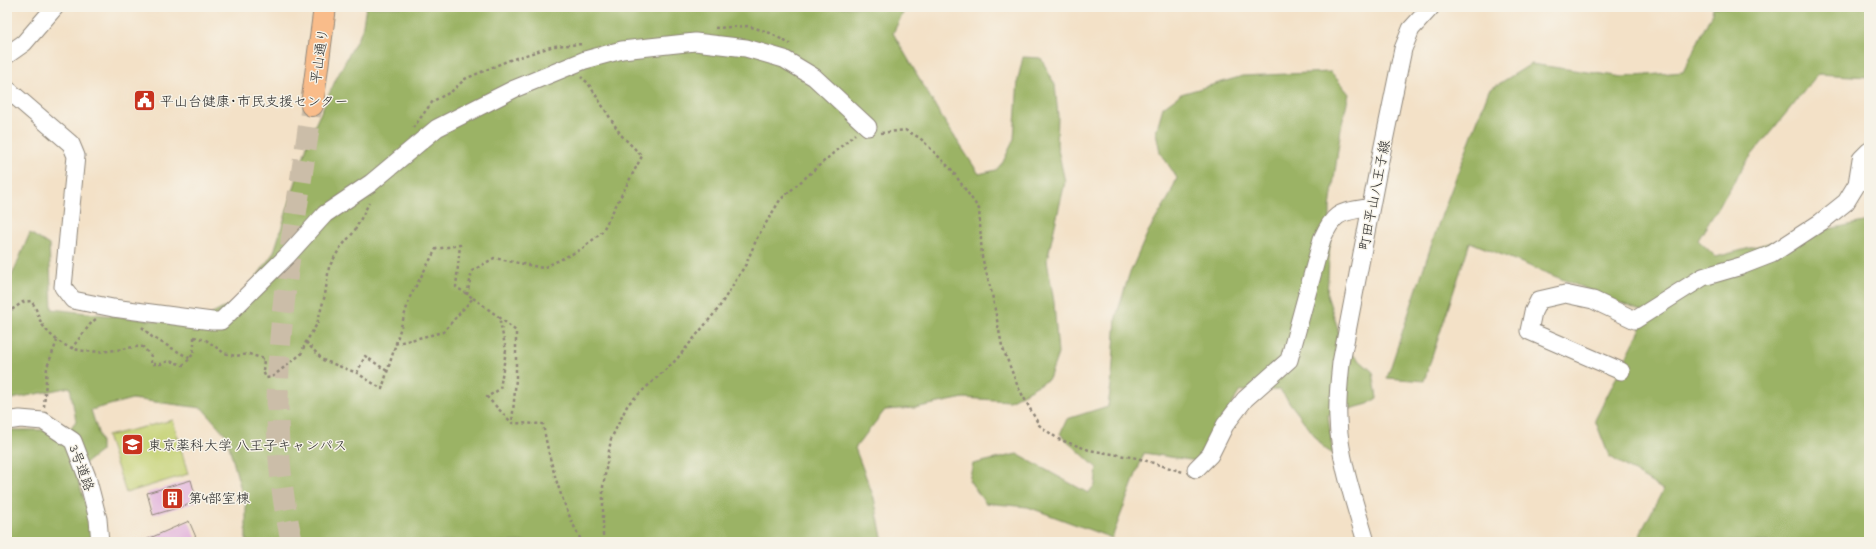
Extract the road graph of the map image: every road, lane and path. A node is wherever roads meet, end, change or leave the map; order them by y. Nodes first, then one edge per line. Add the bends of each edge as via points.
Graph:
1 (55, 7) edge
2 (325, 7) edge
3 (1431, 7) edge
4 (714, 28) dead end
5 (588, 43) dead end
6 (793, 46) dead end
7 (7, 55) edge
8 (568, 67) junction
9 (7, 88) edge
10 (312, 105) tunnel mouth
11 (868, 127) junction
12 (410, 132) dead end
13 (1869, 151) edge
14 (373, 197) dead end
15 (1370, 207) junction
16 (467, 294) junction
17 (472, 298) junction
18 (119, 309) junction
19 (7, 313) edge
20 (499, 317) junction
21 (196, 319) junction
22 (194, 337) junction
23 (57, 341) junction
24 (306, 342) junction
25 (394, 344) junction
26 (71, 350) junction
27 (191, 359) junction
28 (387, 371) junction
29 (1621, 371) dead end
30 (357, 373) junction
31 (7, 421) edge
32 (43, 421) junction
33 (512, 423) junction
34 (1196, 469) joint
35 (100, 542) edge
36 (582, 542) edge
37 (603, 542) edge
38 (1366, 542) edge

1 - 7 street via 24,43
2 - 10 main road, 平山通り
3 - 15 street, 町田平山八王子線 via 1411,29 1403,49
4 - 6 path via 748,26 768,32
5 - 12 path via 554,46 507,61 465,79 451,92 433,101
8 - 11 street via 622,50 667,44 695,42 746,48 784,59 814,77
8 - 16 path via 588,82 621,135 642,156 602,232 582,249 543,268 494,258 472,271
8 - 21 street via 437,128 371,183 325,214 221,321
9 - 18 street via 71,144 76,156 62,287 73,300
11 - 34 path via 882,134 905,130 920,138 951,169 979,209 982,257 1002,346 1018,387 1038,425 1058,439 1089,450 1137,458 1181,473
11 - 37 path via 858,131 780,200 718,310 676,360 628,404 611,439 603,487
13 - 29 street via 1861,158 1857,184 1846,202 1821,222 1772,254 1741,266 1703,276 1635,320 1593,300 1565,294 1540,300 1532,312 1529,331
14 - 24 path via 354,232 340,248 329,267 317,324
15 - 34 street via 1341,213 1328,225 1289,360 1245,399 1225,425 1210,455
15 - 38 street, 町田平山八王子線 via 1346,332 1338,391 1340,434
16 - 17 path
16 - 25 path via 456,287 460,246 436,249 410,297
17 - 20 path
17 - 25 path via 443,332
18 - 21 street
18 - 26 path via 92,322
18 - 27 path via 152,337
19 - 23 path via 22,302 31,301 38,309 39,319 44,328
20 - 33 path via 516,330 516,378
20 - 33 path via 506,350 505,358 500,389 487,397
21 - 22 path
22 - 24 path via 206,340 224,353 235,356 249,354 264,359 263,371 266,378 272,377 301,354
22 - 27 path via 195,348
23 - 26 path
23 - 32 path via 47,367
24 - 30 path via 323,360
25 - 28 path
26 - 27 path via 116,350 135,346 143,347 151,356 151,364 169,361 182,365
28 - 30 path via 365,356
28 - 30 path via 382,389
31 - 32 street, 3号道路
32 - 35 street, 3号道路 via 73,441 87,477 98,519
33 - 36 path via 543,424 561,499

